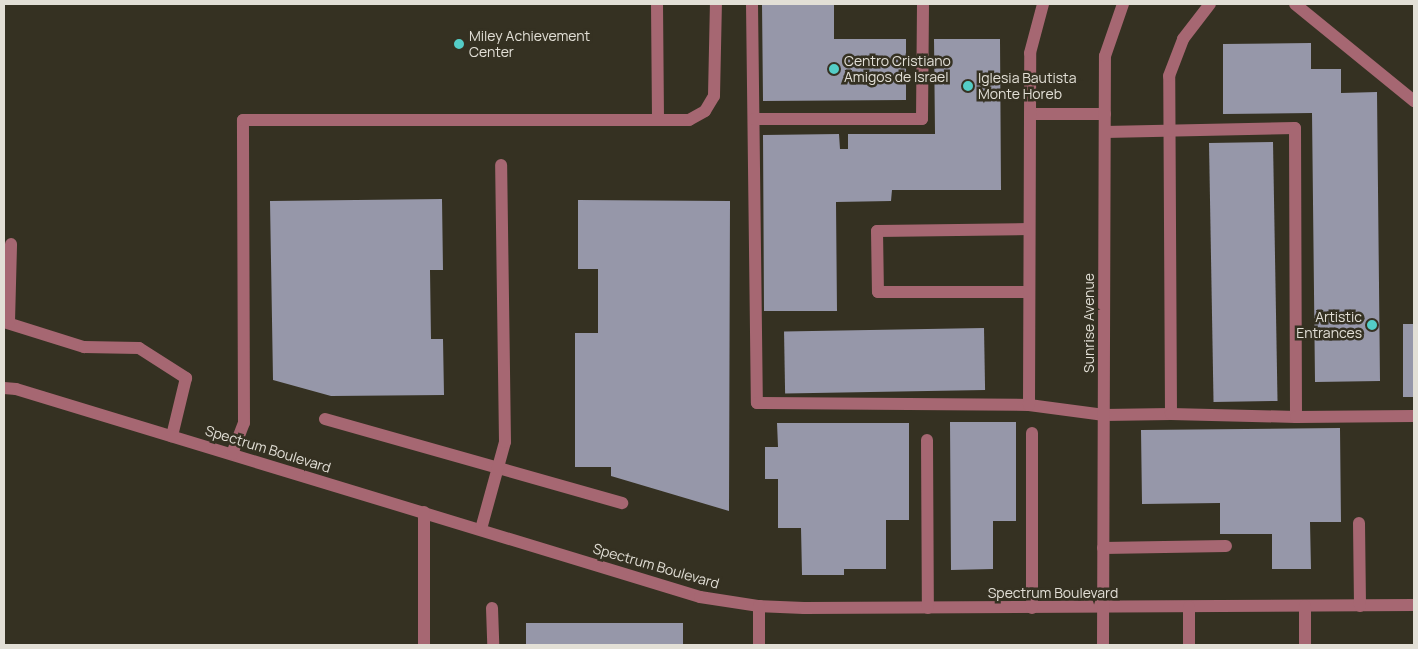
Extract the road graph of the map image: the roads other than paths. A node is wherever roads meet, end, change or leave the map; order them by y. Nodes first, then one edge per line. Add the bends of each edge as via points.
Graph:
1 (657, 4) edge
2 (716, 4) edge
3 (752, 4) edge
4 (923, 4) edge
5 (1043, 4) edge
6 (1123, 4) edge
7 (1210, 4) edge
8 (1295, 4) edge
9 (1414, 101) edge
10 (1030, 114) junction
11 (1105, 114) junction
12 (754, 119) junction
13 (658, 120) junction
14 (1170, 131) junction
15 (1105, 132) junction
16 (501, 165) dead end
17 (1029, 229) junction
18 (11, 244) dead end
19 (1029, 292) junction
20 (6, 322) edge
21 (4, 388) edge
22 (1029, 405) junction
23 (1171, 414) junction
24 (1104, 415) junction
25 (1414, 416) edge
26 (1296, 417) junction
27 (325, 419) dead end
28 (1032, 433) dead end
29 (172, 436) junction
30 (926, 440) dead end
31 (232, 454) junction
32 (497, 470) junction
33 (622, 504) dead end
34 (424, 512) junction
35 (1359, 523) dead end
36 (481, 529) junction
37 (1226, 546) dead end
38 (1103, 548) junction
39 (1414, 605) edge
40 (759, 606) junction
41 (1305, 606) junction
42 (1360, 606) junction
43 (1189, 607) junction
44 (492, 608) dead end
45 (928, 608) junction
46 (1032, 608) junction
47 (1103, 608) junction
48 (424, 645) edge
49 (493, 645) edge
50 (760, 645) edge
51 (1103, 645) edge
52 (1189, 645) edge
53 (1305, 645) edge

1 - 13 street
2 - 13 street via 714,96 705,111 689,120
3 - 12 street
4 - 12 street via 922,120
5 - 10 street via 1030,54
6 - 11 street, Sunrise Avenue via 1105,56
7 - 14 street via 1183,39 1169,76
8 - 9 street
10 - 11 street
10 - 17 street
11 - 15 street, Sunrise Avenue
12 - 22 street via 757,403
13 - 31 street via 243,120 244,423
14 - 15 street
14 - 23 street
14 - 26 street via 1296,128
15 - 24 street, Sunrise Avenue
16 - 32 street via 504,442
17 - 19 street
17 - 19 street via 877,231 878,292
18 - 20 street
19 - 22 street
20 - 29 street via 84,347 139,348 186,378
21 - 29 street, Spectrum Boulevard
22 - 24 street
23 - 24 street
23 - 26 street
24 - 38 street, Sunrise Avenue
25 - 26 street
27 - 32 street
28 - 46 street
29 - 31 street, Spectrum Boulevard
30 - 45 street
31 - 34 street, Spectrum Boulevard
32 - 33 street
32 - 36 street
34 - 36 street, Spectrum Boulevard
34 - 48 street
35 - 42 street
36 - 40 street, Spectrum Boulevard via 700,596
37 - 38 street
38 - 47 street, Sunrise Avenue
39 - 42 street, Spectrum Boulevard
40 - 45 street, Spectrum Boulevard
40 - 50 street
41 - 42 street, Spectrum Boulevard
41 - 43 street, Spectrum Boulevard
41 - 53 street
43 - 47 street, Spectrum Boulevard
43 - 52 street
44 - 49 street
45 - 46 street, Spectrum Boulevard
46 - 47 street, Spectrum Boulevard
47 - 51 street, Sunrise Avenue

